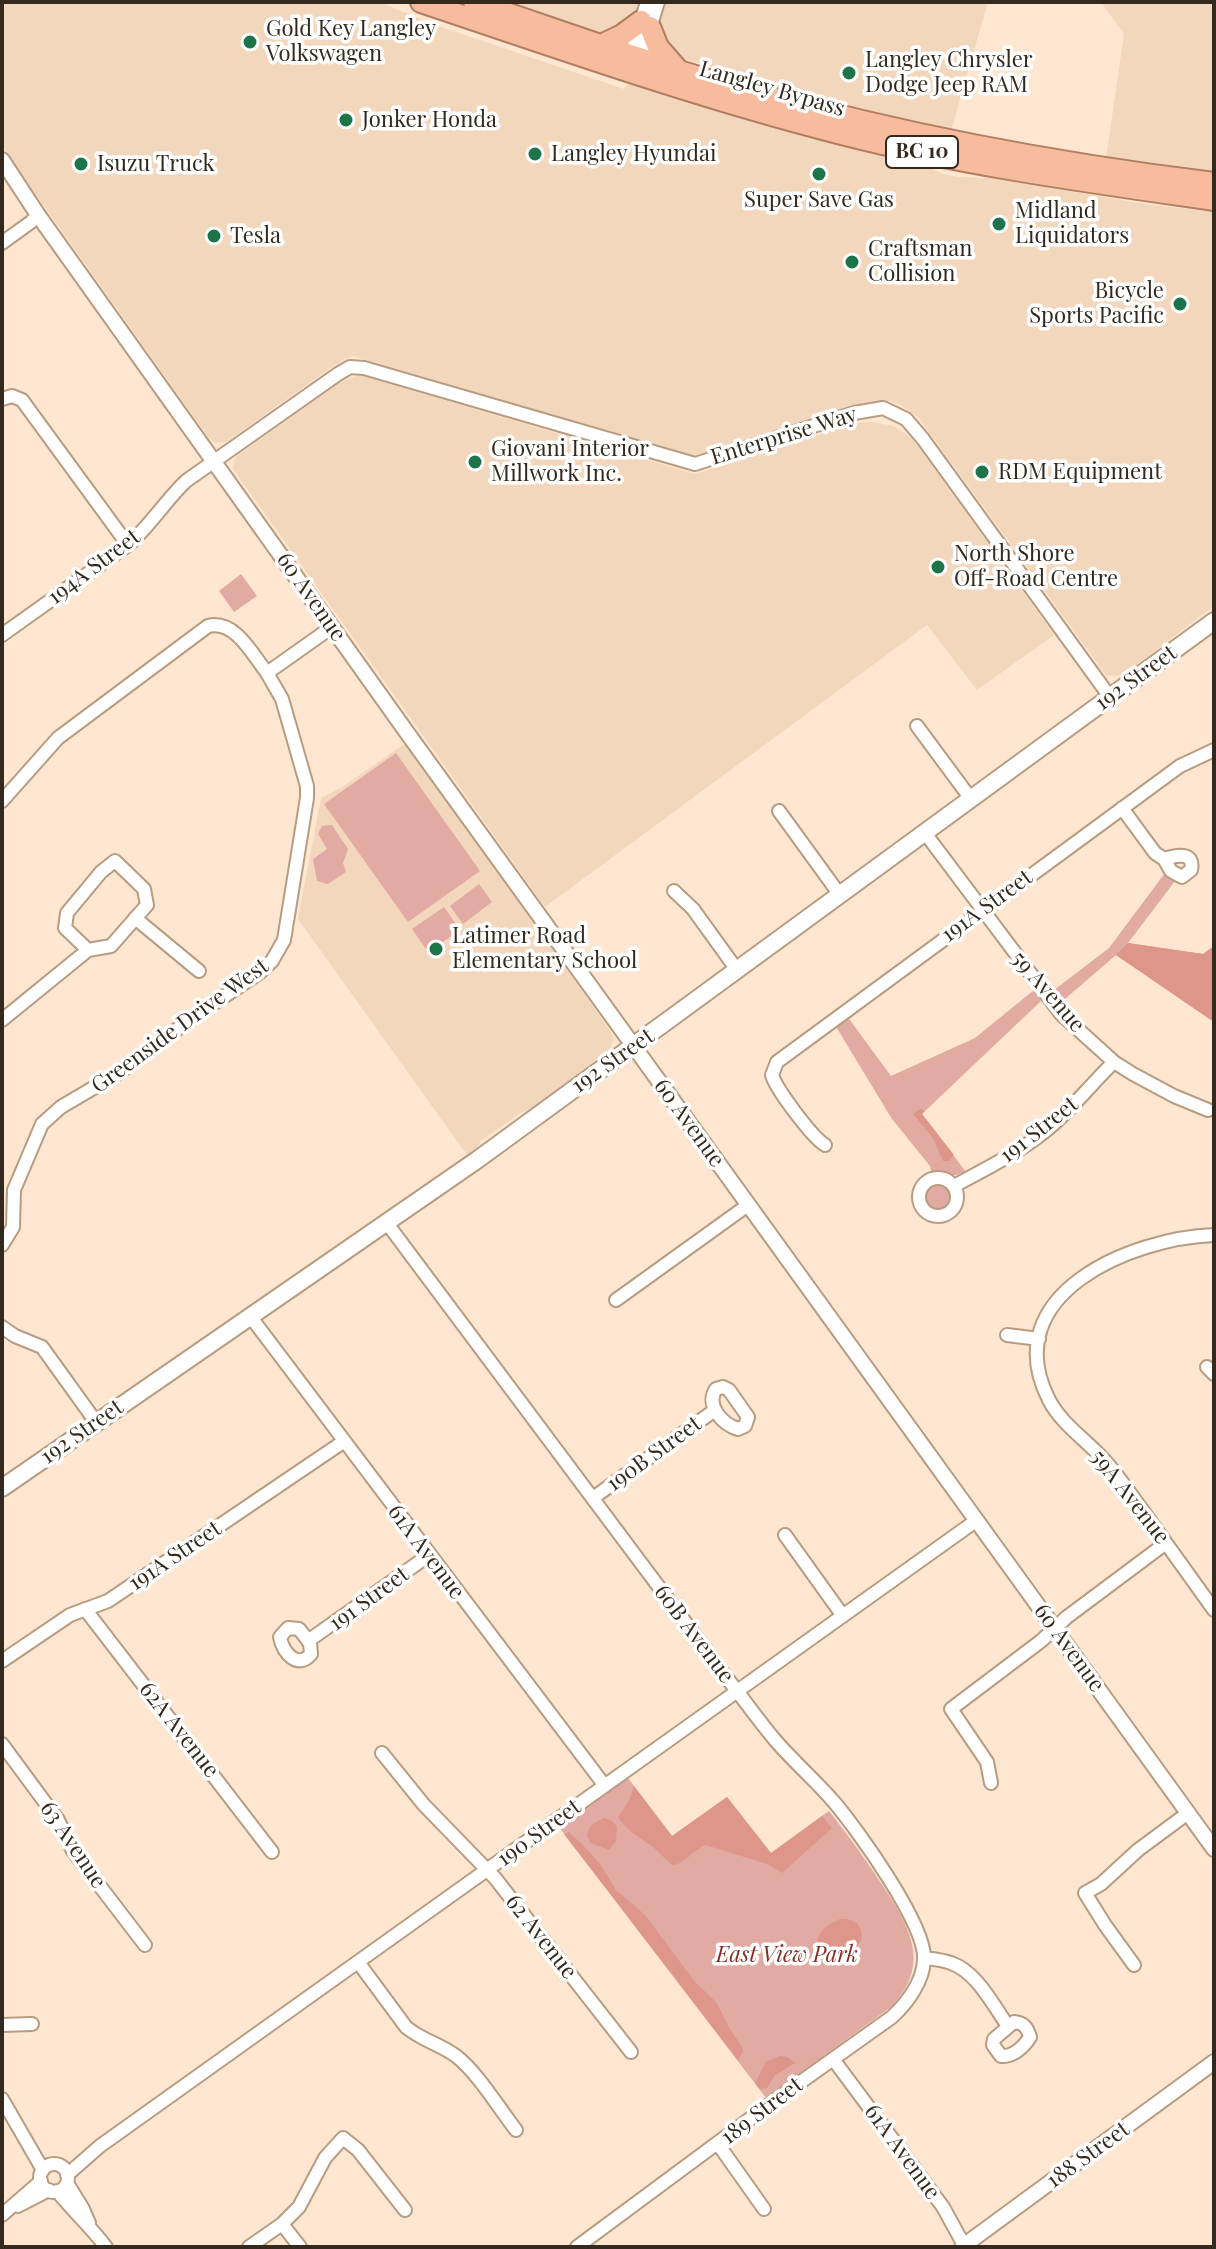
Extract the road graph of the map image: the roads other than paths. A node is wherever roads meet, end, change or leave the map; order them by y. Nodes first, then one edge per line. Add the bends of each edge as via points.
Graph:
1 (421, 2) edge
2 (474, 2) edge
3 (658, 2) edge
4 (646, 17) edge
5 (601, 45) junction
6 (633, 64) junction
7 (679, 71) junction
8 (2, 160) edge
9 (1214, 183) edge
10 (1214, 200) edge
11 (38, 215) junction
12 (2, 243) edge
13 (2, 399) edge
14 (214, 461) junction
15 (128, 545) junction
16 (1214, 621) edge
17 (332, 627) junction
18 (2, 635) edge
19 (267, 673) junction
20 (1110, 697) junction
21 (917, 726) dead end
22 (1214, 750) edge
23 (971, 799) junction
24 (2, 801) edge
25 (1122, 808) junction
26 (779, 811) dead end
27 (925, 833) junction
28 (1164, 859) dead end
29 (674, 891) dead end
30 (840, 895) junction
31 (981, 910) junction
32 (135, 918) junction
33 (88, 950) junction
34 (737, 970) junction
35 (199, 971) dead end
36 (2, 1020) edge
37 (633, 1047) junction
38 (1114, 1062) junction
39 (1208, 1110) dead end
40 (825, 1145) dead end
41 (954, 1186) dead end
42 (748, 1205) junction
43 (386, 1222) junction
44 (1214, 1235) edge
45 (2, 1245) edge
46 (616, 1300) dead end
47 (250, 1316) junction
48 (2, 1327) edge
49 (1007, 1335) dead end
50 (1039, 1339) junction
51 (715, 1410) dead end
52 (96, 1422) junction
53 (343, 1442) junction
54 (2, 1488) edge
55 (593, 1498) junction
56 (977, 1520) junction
57 (785, 1535) dead end
58 (1166, 1543) junction
59 (429, 1555) junction
60 (85, 1609) junction
61 (1214, 1610) edge
62 (843, 1616) junction
63 (1055, 1628) junction
64 (308, 1641) dead end
65 (2, 1661) edge
66 (738, 1692) junction
67 (2, 1744) edge
68 (382, 1753) dead end
69 (991, 1783) dead end
70 (605, 1786) junction
71 (1188, 1813) junction
72 (1214, 1849) edge
73 (272, 1852) dead end
74 (488, 1870) junction
75 (145, 1945) dead end
76 (924, 1958) junction
77 (358, 1962) junction
78 (1134, 1965) dead end
79 (32, 2024) dead end
80 (2, 2025) edge
81 (1008, 2026) dead end
82 (631, 2052) dead end
83 (833, 2059) junction
84 (1214, 2062) edge
85 (2, 2099) edge
86 (516, 2130) dead end
87 (718, 2144) junction
88 (55, 2178) junction
89 (764, 2209) dead end
90 (405, 2210) dead end
91 (5, 2213) edge
92 (282, 2224) junction
93 (964, 2246) edge
94 (106, 2247) edge
95 (249, 2247) edge
96 (300, 2247) edge
97 (577, 2247) edge

1 - 6 highway, Langley Bypass / BC 10
2 - 5 highway, Langley Bypass / BC 10
3 - 4 street
4 - 5 highway
4 - 6 street
4 - 7 highway via 658,47
5 - 6 highway, Langley Bypass / BC 10
6 - 7 highway, Langley Bypass / BC 10
6 - 10 highway, Langley Bypass / BC 10 via 753,110 839,134 1031,174
7 - 9 highway, Langley Bypass / BC 10 via 969,146
8 - 11 street, 60 Avenue
11 - 12 street
11 - 14 street, 60 Avenue
13 - 15 street via 22,400
14 - 15 street, 194A Street via 167,499
14 - 17 street, 60 Avenue
14 - 20 street, Enterprise Way via 350,367 695,464 883,408 906,419 923,439
15 - 18 street, 194A Street
16 - 20 main road, 192 Street
17 - 19 street
17 - 37 street, 60 Avenue
19 - 24 street, Greenside Drive West via 237,634 226,626 208,626 58,738
19 - 45 street, Greenside Drive West via 282,699 307,786 284,940 259,973 100,1086 52,1112 38,1131 14,1190 13,1227
20 - 23 main road, 192 Street
21 - 23 street
22 - 25 street, 191A Street via 1180,766
23 - 27 main road, 192 Street
25 - 28 street
25 - 31 street, 191A Street
26 - 30 street
27 - 30 main road, 192 Street
27 - 31 street, 59 Avenue
29 - 34 street
30 - 34 main road, 192 Street
31 - 38 street, 59 Avenue via 1061,1014
31 - 40 street, 191A Street via 777,1062 772,1075 776,1085
32 - 33 street via 111,946
32 - 33 street via 147,905 144,889 115,861 67,913 65,928
32 - 35 street
33 - 36 street
34 - 37 main road, 192 Street
37 - 42 street, 60 Avenue
37 - 43 main road, 192 Street
38 - 39 street, 59 Avenue
38 - 41 street, 191 Street via 1049,1127
42 - 46 street
42 - 56 street, 60 Avenue
43 - 47 main road, 192 Street
43 - 55 street, 60B Avenue
44 - 50 street via 1157,1244 1095,1268 1055,1302
47 - 52 main road, 192 Street
47 - 53 street, 61A Avenue
48 - 52 street via 42,1347
49 - 50 street
50 - 58 street, 59A Avenue via 1039,1364 1050,1401 1109,1465
51 - 55 street, 190B Street
52 - 54 main road, 192 Street
53 - 59 street, 61A Avenue
53 - 60 street, 191A Street via 108,1601
55 - 66 street, 60B Avenue
56 - 62 street, 190 Street
56 - 63 street, 60 Avenue
57 - 62 street
58 - 61 street, 59A Avenue
58 - 63 street
59 - 64 street, 191 Street
59 - 70 street, 61A Avenue
60 - 65 street, 191A Street
60 - 73 street, 62A Avenue
62 - 66 street, 190 Street
63 - 69 street via 951,1709 987,1762
63 - 71 street, 60 Avenue
66 - 70 street, 190 Street
66 - 76 street, 60B Avenue via 835,1804 890,1880 914,1922
67 - 75 street, 63 Avenue via 58,1820 73,1851
68 - 74 street, 62 Avenue
70 - 74 street, 190 Street
71 - 72 street, 60 Avenue
71 - 78 street via 1085,1893
74 - 77 street, 190 Street
74 - 82 street, 62 Avenue
76 - 81 street via 963,1969
76 - 83 street, 189 Street via 903,2008
77 - 86 street via 406,2027 457,2057
77 - 88 street, 190 Street
79 - 80 street
83 - 87 street, 189 Street
83 - 93 street, 61A Avenue via 943,2207
84 - 93 street, 188 Street
85 - 88 street
87 - 89 street
87 - 97 street, 189 Street
88 - 91 street, 190 Street
88 - 94 street via 83,2209
90 - 92 street via 343,2138 325,2158 299,2207
92 - 95 street
92 - 96 street

